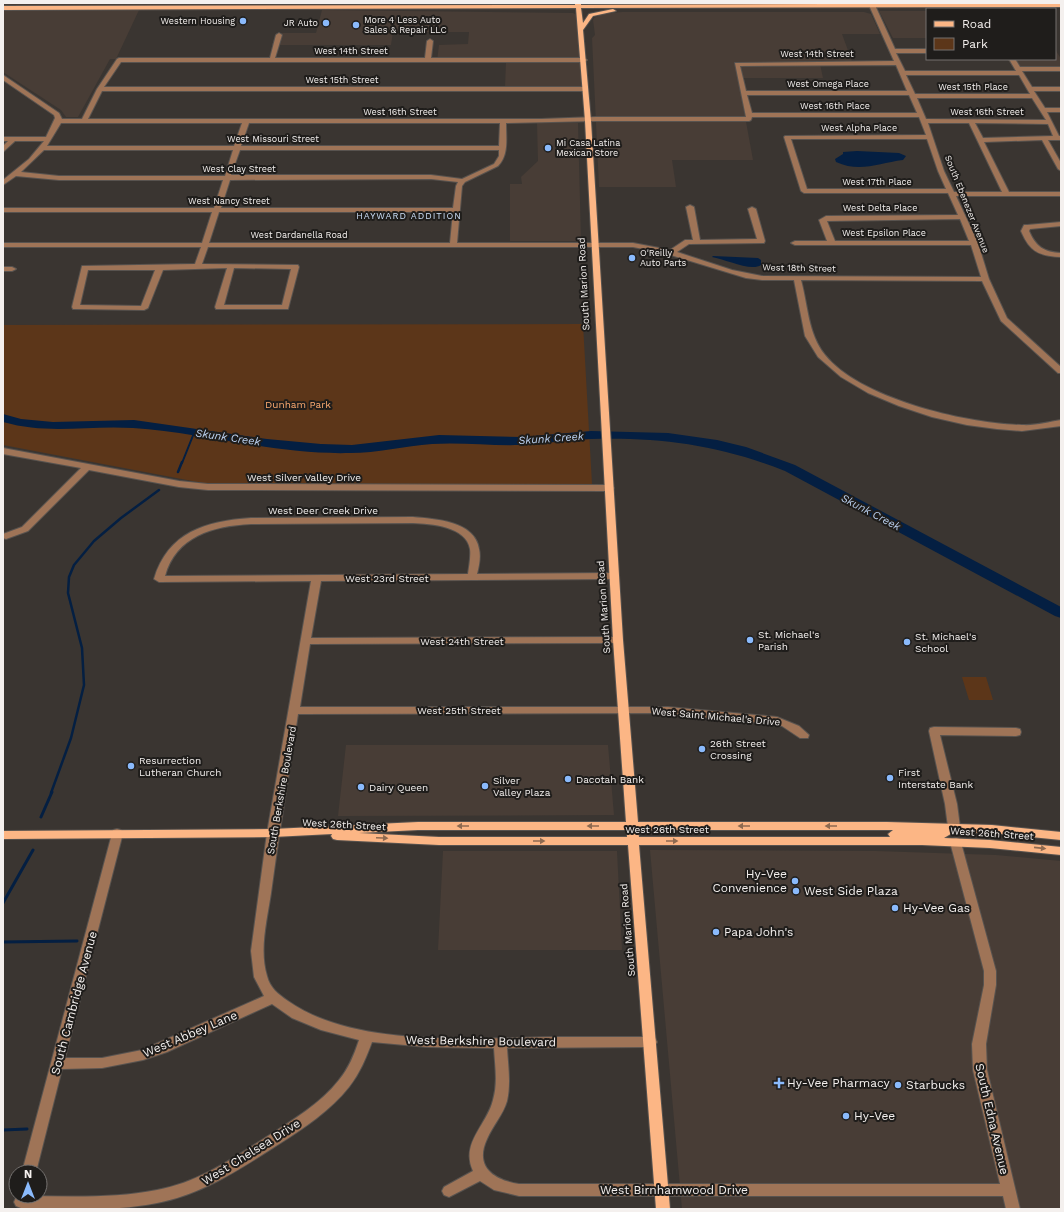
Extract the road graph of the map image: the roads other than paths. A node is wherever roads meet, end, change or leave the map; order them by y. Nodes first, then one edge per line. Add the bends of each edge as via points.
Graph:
1 (596, 3) edge
2 (964, 4) edge
3 (648, 5) junction
4 (1061, 5) edge
5 (579, 6) edge
6 (873, 6) edge
7 (3, 8) edge
8 (629, 10) junction
9 (926, 10) edge
10 (581, 29) junction
11 (280, 35) dead end
12 (430, 40) dead end
13 (892, 51) junction
14 (926, 51) edge
15 (272, 60) junction
16 (428, 60) junction
17 (584, 60) junction
18 (1012, 60) edge
19 (898, 63) junction
20 (1061, 69) edge
21 (1018, 71) junction
22 (902, 73) junction
23 (3, 77) edge
24 (100, 89) junction
25 (1030, 89) junction
26 (1061, 89) edge
27 (585, 90) junction
28 (744, 93) junction
29 (912, 95) junction
30 (1033, 96) junction
31 (1042, 110) junction
32 (1061, 110) edge
33 (750, 115) junction
34 (922, 118) junction
35 (58, 121) junction
36 (84, 121) junction
37 (246, 121) junction
38 (503, 121) junction
39 (588, 121) junction
40 (971, 121) junction
41 (1050, 122) junction
42 (930, 137) junction
43 (3, 138) edge
44 (13, 138) junction
45 (49, 139) junction
46 (1044, 139) junction
47 (1059, 139) edge
48 (981, 140) junction
49 (43, 148) junction
50 (237, 148) junction
51 (502, 148) junction
52 (3, 150) edge
53 (1061, 169) edge
54 (15, 174) junction
55 (228, 178) junction
56 (463, 181) junction
57 (3, 183) edge
58 (804, 191) joint
59 (951, 192) junction
60 (1006, 193) junction
61 (1061, 194) edge
62 (690, 207) dead end
63 (752, 209) dead end
64 (3, 210) edge
65 (217, 210) junction
66 (455, 210) junction
67 (962, 217) junction
68 (1061, 224) edge
69 (697, 242) junction
70 (832, 243) junction
71 (974, 243) junction
72 (594, 244) junction
73 (795, 244) dead end
74 (206, 245) junction
75 (453, 245) junction
76 (3, 246) edge
77 (671, 252) junction
78 (1061, 255) edge
79 (198, 266) junction
80 (231, 266) junction
81 (160, 268) junction
82 (3, 269) edge
83 (12, 269) dead end
84 (797, 279) junction
85 (985, 279) junction
86 (1061, 371) edge
87 (1061, 423) edge
88 (3, 451) edge
89 (87, 467) junction
90 (609, 488) junction
91 (6, 536) dead end
92 (614, 576) junction
93 (472, 577) junction
94 (316, 578) junction
95 (159, 579) joint
96 (618, 640) junction
97 (306, 641) junction
98 (294, 710) junction
99 (624, 710) junction
100 (1016, 732) dead end
101 (804, 735) dead end
102 (632, 826) junction
103 (954, 827) junction
104 (117, 833) junction
105 (273, 833) junction
106 (3, 835) edge
107 (1061, 836) edge
108 (633, 840) junction
109 (788, 841) junction
110 (1061, 841) edge
111 (956, 842) junction
112 (1061, 851) edge
113 (272, 998) junction
114 (367, 1036) junction
115 (650, 1042) junction
116 (500, 1043) junction
117 (58, 1064) junction
118 (31, 1164) edge
119 (482, 1173) junction
120 (661, 1190) junction
121 (1008, 1190) junction
122 (450, 1191) dead end
123 (48, 1202) edge
124 (663, 1209) edge
125 (1013, 1209) edge

1 - 3 main road
2 - 4 main road
2 - 6 main road
3 - 5 main road
3 - 6 main road
5 - 7 main road
5 - 8 main road
5 - 10 main road, South Marion Road
6 - 8 main road
6 - 9 main road
6 - 13 street, South Ebenezer Avenue
8 - 10 main road via 594,14
10 - 17 main road, South Marion Road
11 - 15 street
12 - 16 street
13 - 14 street
13 - 19 street, South Ebenezer Avenue
15 - 16 street, West 14th Street
15 - 24 street, West 14th Street via 119,60
16 - 17 street, West 14th Street
17 - 27 main road, South Marion Road
18 - 21 street
19 - 22 street, South Ebenezer Avenue
19 - 28 street, West 14th Street via 737,64
20 - 21 street
21 - 22 street
21 - 25 street
22 - 29 street, South Ebenezer Avenue
23 - 35 street via 57,114
24 - 27 street, West 15th Street
24 - 36 street
25 - 26 street
25 - 30 street
27 - 39 main road, South Marion Road
28 - 29 street, West Omega Place
28 - 33 street
29 - 30 street, West 15th Place
29 - 34 street, South Ebenezer Avenue
30 - 31 street
31 - 32 street
31 - 41 street
33 - 34 street, West 16th Place
33 - 39 street, West 16th Street via 749,119
34 - 40 street, West 16th Street
34 - 42 street, South Ebenezer Avenue
35 - 36 street, West 16th Street
35 - 45 street
36 - 37 street, West 16th Street
37 - 38 street, West 16th Street
37 - 50 street
38 - 39 street, West 16th Street
38 - 51 street
39 - 72 main road, South Marion Road
40 - 41 street, West 16th Street
40 - 48 street
41 - 47 street
42 - 58 street, West Alpha Place via 787,137
42 - 59 street, South Ebenezer Avenue
43 - 44 street
44 - 45 street
44 - 52 street
45 - 49 street
46 - 47 street
46 - 48 street
46 - 53 street
48 - 60 street
49 - 50 street, West Missouri Street
49 - 54 street
50 - 51 street, West Missouri Street
50 - 55 street
51 - 56 street via 502,156 498,163
54 - 55 street, West Clay Street via 59,178
54 - 57 street
55 - 56 street, West Clay Street via 431,177
55 - 65 street
56 - 66 street via 457,191
58 - 59 street, West 17th Place
59 - 60 street, West 17th Place
59 - 67 street, South Ebenezer Avenue
60 - 61 street, West 17th Place
62 - 69 street
63 - 69 street via 761,241
64 - 65 street, West Nancy Street
65 - 66 street, West Nancy Street
65 - 74 street
66 - 75 street
67 - 70 street, West Delta Place via 826,218 823,220
67 - 71 street, South Ebenezer Avenue
68 - 78 street via 1042,225 1027,228 1025,231 1034,247 1045,253
69 - 77 street via 688,242
70 - 71 street, West Epsilon Place
70 - 73 street, West Epsilon Place
71 - 85 street, South Ebenezer Avenue
72 - 75 street, West Dardanella Road
72 - 77 street, West 18th Street via 642,245
72 - 90 main road, South Marion Road
74 - 75 street, West Dardanella Road
74 - 76 street, West Dardanella Road
74 - 79 street
77 - 84 street, West 18th Street via 754,277
79 - 80 street
79 - 81 street
80 - 80 street via 295,266 285,307 219,307
81 - 81 street via 85,268 76,308 144,308
82 - 83 street
84 - 85 street, West 18th Street
84 - 87 street via 809,336 816,348 840,374 864,388 923,412 963,421 1023,428
85 - 86 street, South Ebenezer Avenue via 1008,324
88 - 89 street, West Silver Valley Drive
89 - 90 street, West Silver Valley Drive via 208,487
89 - 91 street via 25,529
90 - 92 main road, South Marion Road
92 - 93 street, West 23rd Street
92 - 96 main road, South Marion Road
93 - 94 street, West 23rd Street
93 - 95 street, West Deer Creek Drive via 472,542 459,530 429,521 413,520 226,523 195,534 177,547 167,557
94 - 95 street, West 23rd Street
94 - 97 street, South Berkshire Boulevard
96 - 97 street, West 24th Street
96 - 99 main road, South Marion Road
97 - 98 street, South Berkshire Boulevard
98 - 99 street, West 25th Street
98 - 105 street, South Berkshire Boulevard
99 - 101 street, West Saint Michael's Drive via 668,710 774,720 794,727
99 - 102 main road, South Marion Road
100 - 103 street via 934,731
103 -> 102 main road, West 26th Street
102 -> 105 main road, West 26th Street via 418,826
102 - 108 main road, South Marion Road
103 - 107 main road, West 26th Street
103 - 109 main road via 943,834 844,835
104 - 105 main road, West 26th Street
104 - 106 main road, West 26th Street
104 - 117 street, South Cambridge Avenue
105 -> 108 main road, West 26th Street via 439,841
105 - 113 street, South Berkshire Boulevard via 256,951 264,986
108 -> 109 main road, West 26th Street
108 - 115 main road, South Marion Road
109 - 111 main road, West 26th Street
110 - 111 main road via 981,835 961,837
111 -> 112 main road, West 26th Street
111 - 121 street, South Edna Avenue via 990,972 979,1044 979,1063
113 - 114 street, West Berkshire Boulevard via 286,1009 319,1025
113 - 117 street, West Abbey Lane via 143,1055 102,1063
114 - 116 street, West Berkshire Boulevard via 450,1043
114 - 123 street, West Chelsea Drive via 353,1072 322,1106 201,1184 179,1191 110,1203
115 - 116 street, West Berkshire Boulevard
115 - 120 main road, South Marion Road
116 - 119 street via 502,1094 476,1153
117 - 118 street, South Cambridge Avenue
119 - 120 street, West Birnhamwood Drive via 490,1182 519,1190
119 - 122 street
120 - 121 street, West Birnhamwood Drive
120 - 124 main road, South Marion Road
121 - 125 street, South Edna Avenue

